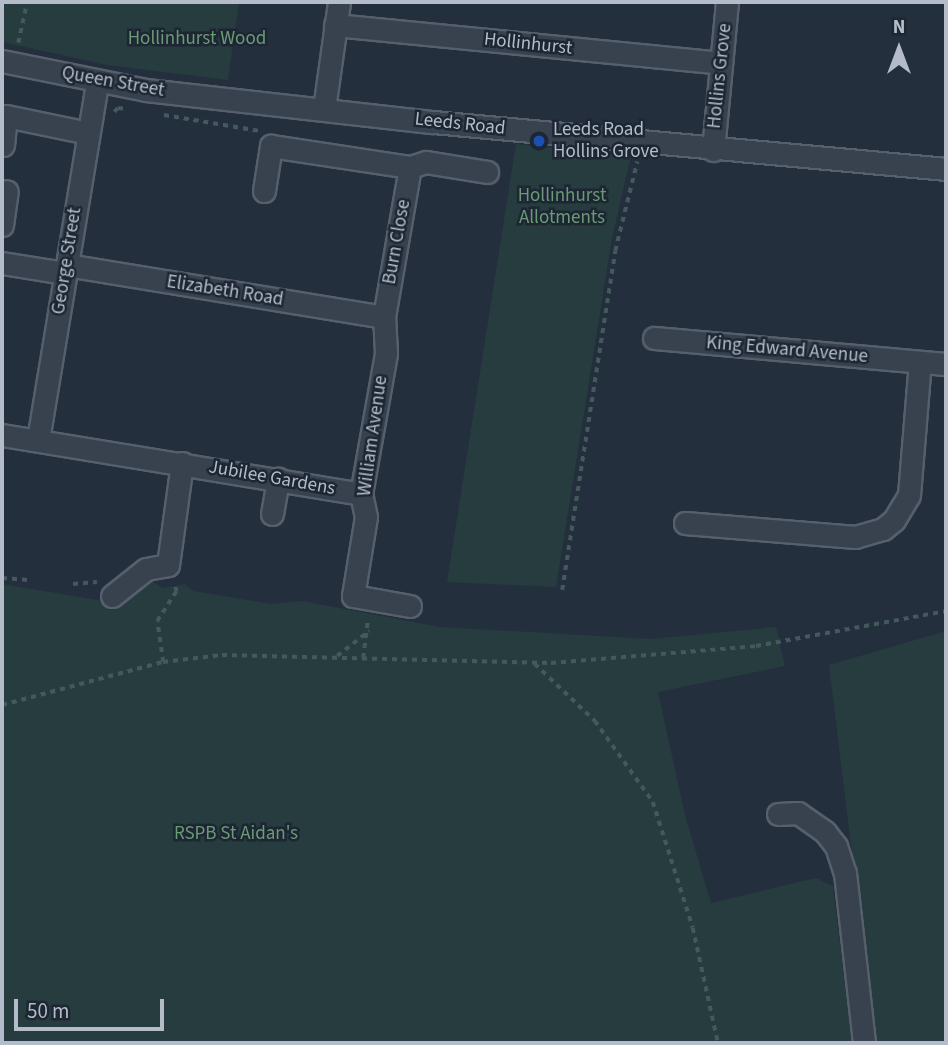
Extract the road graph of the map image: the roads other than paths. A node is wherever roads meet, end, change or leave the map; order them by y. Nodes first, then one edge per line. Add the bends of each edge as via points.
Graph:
1 (339, 2) edge
2 (727, 2) edge
3 (335, 25) junction
4 (6, 53) edge
5 (721, 62) junction
6 (97, 82) junction
7 (225, 98) joint
8 (324, 109) junction
9 (90, 123) junction
10 (3, 145) edge
11 (713, 150) junction
12 (410, 167) junction
13 (946, 169) edge
14 (487, 172) dead end
15 (8, 191) dead end
16 (264, 191) dead end
17 (2, 225) edge
18 (2, 263) edge
19 (66, 269) junction
20 (384, 317) junction
21 (654, 338) dead end
22 (920, 362) junction
23 (946, 364) edge
24 (2, 435) edge
25 (38, 440) junction
26 (182, 463) junction
27 (278, 479) junction
28 (361, 494) junction
29 (272, 514) dead end
30 (685, 523) dead end
31 (112, 596) dead end
32 (410, 606) dead end
33 (778, 814) dead end
34 (863, 1043) edge

1 - 3 street
2 - 5 street, Hollins Grove
3 - 5 street, Hollinhurst
3 - 8 street
4 - 6 street, Queen Street
5 - 11 street, Hollins Grove
6 - 7 street, Queen Street
6 - 9 street, George Street
7 - 8 street, Leeds Road
8 - 11 street, Leeds Road
9 - 10 street via 6,116
9 - 19 street, George Street
11 - 13 street, Leeds Road
12 - 14 street via 438,164
12 - 16 street via 271,146
12 - 20 street, Burn Close
15 - 17 street
18 - 19 street, Elizabeth Road
19 - 20 street, Elizabeth Road
19 - 25 street, George Street
20 - 28 street, William Avenue via 386,353
21 - 22 street, King Edward Avenue
22 - 23 street, King Edward Avenue
22 - 30 street via 909,495 883,529 855,537
24 - 25 street, Jubilee Gardens
25 - 26 street, Jubilee Gardens
26 - 27 street, Jubilee Gardens
26 - 31 street, Jubilee Gardens via 169,565 146,569
27 - 28 street, Jubilee Gardens
27 - 29 street
28 - 32 street, William Avenue via 366,517 353,596
33 - 34 street via 798,813 836,846 845,873

